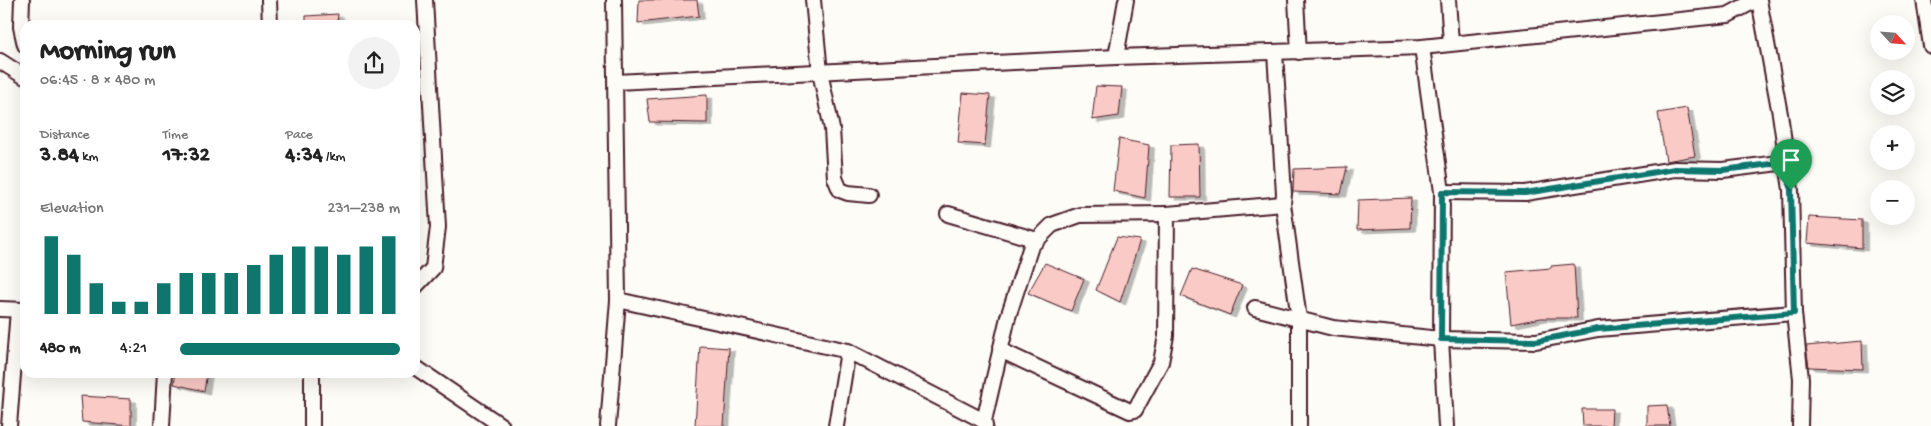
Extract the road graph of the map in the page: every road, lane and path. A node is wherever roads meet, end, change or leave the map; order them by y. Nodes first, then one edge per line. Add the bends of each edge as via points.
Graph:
1 (22, 0) edge
2 (269, 0) edge
3 (425, 0) edge
4 (614, 0) edge
5 (813, 0) edge
6 (1126, 0) edge
7 (1296, 0) edge
8 (1448, 0) edge
9 (1727, 0) edge
10 (1757, 0) edge
11 (1924, 0) edge
12 (1728, 15) junction
13 (21, 20) edge
14 (270, 20) edge
15 (1451, 43) junction
16 (1931, 46) edge
17 (1422, 47) junction
18 (1299, 52) junction
19 (1275, 53) junction
20 (1116, 57) junction
21 (0, 60) edge
22 (820, 72) junction
23 (20, 74) edge
24 (616, 82) junction
25 (1787, 162) junction
26 (1442, 192) junction
27 (869, 194) dead end
28 (1283, 204) junction
29 (948, 214) dead end
30 (1167, 214) junction
31 (1037, 240) junction
32 (420, 282) edge
33 (618, 300) junction
34 (1255, 308) dead end
35 (0, 309) edge
36 (20, 310) edge
37 (1794, 313) junction
38 (1299, 319) junction
39 (20, 329) edge
40 (1441, 339) junction
41 (1000, 350) junction
42 (848, 351) junction
43 (420, 370) edge
44 (165, 378) edge
45 (312, 378) edge
46 (985, 423) edge
47 (10, 426) edge
48 (162, 426) edge
49 (312, 426) edge
50 (502, 426) edge
51 (608, 426) edge
52 (836, 426) edge
53 (1299, 426) edge
54 (1446, 426) edge
55 (1800, 426) edge

1 - 13 street
2 - 14 street
3 - 32 street via 438,227 433,268
4 - 24 street
5 - 22 street
6 - 20 street
7 - 18 street
8 - 15 street
9 - 12 street
10 - 12 street
10 - 25 street
11 - 16 street
12 - 15 street
15 - 17 street
17 - 18 street
17 - 26 street
18 - 19 street
19 - 20 street
19 - 28 street
20 - 22 street
21 - 23 street
22 - 24 street
22 - 27 street via 832,129 835,178 840,190
24 - 33 street
25 - 26 street via 1723,170 1675,169 1525,193
25 - 37 street via 1791,190
26 - 40 street
28 - 30 street
28 - 38 street
29 - 31 street
30 - 31 street via 1080,215 1052,225
30 - 41 street via 1166,336 1161,362 1135,410 1130,411
31 - 41 street via 1031,246
33 - 42 street
33 - 51 street
34 - 38 street
35 - 36 street
37 - 40 street via 1598,329 1536,341
37 - 55 street via 1801,378
38 - 40 street via 1333,328
38 - 53 street
39 - 47 street
40 - 54 street
41 - 46 street
42 - 46 street
42 - 52 street
43 - 50 street
44 - 48 street
45 - 49 street

